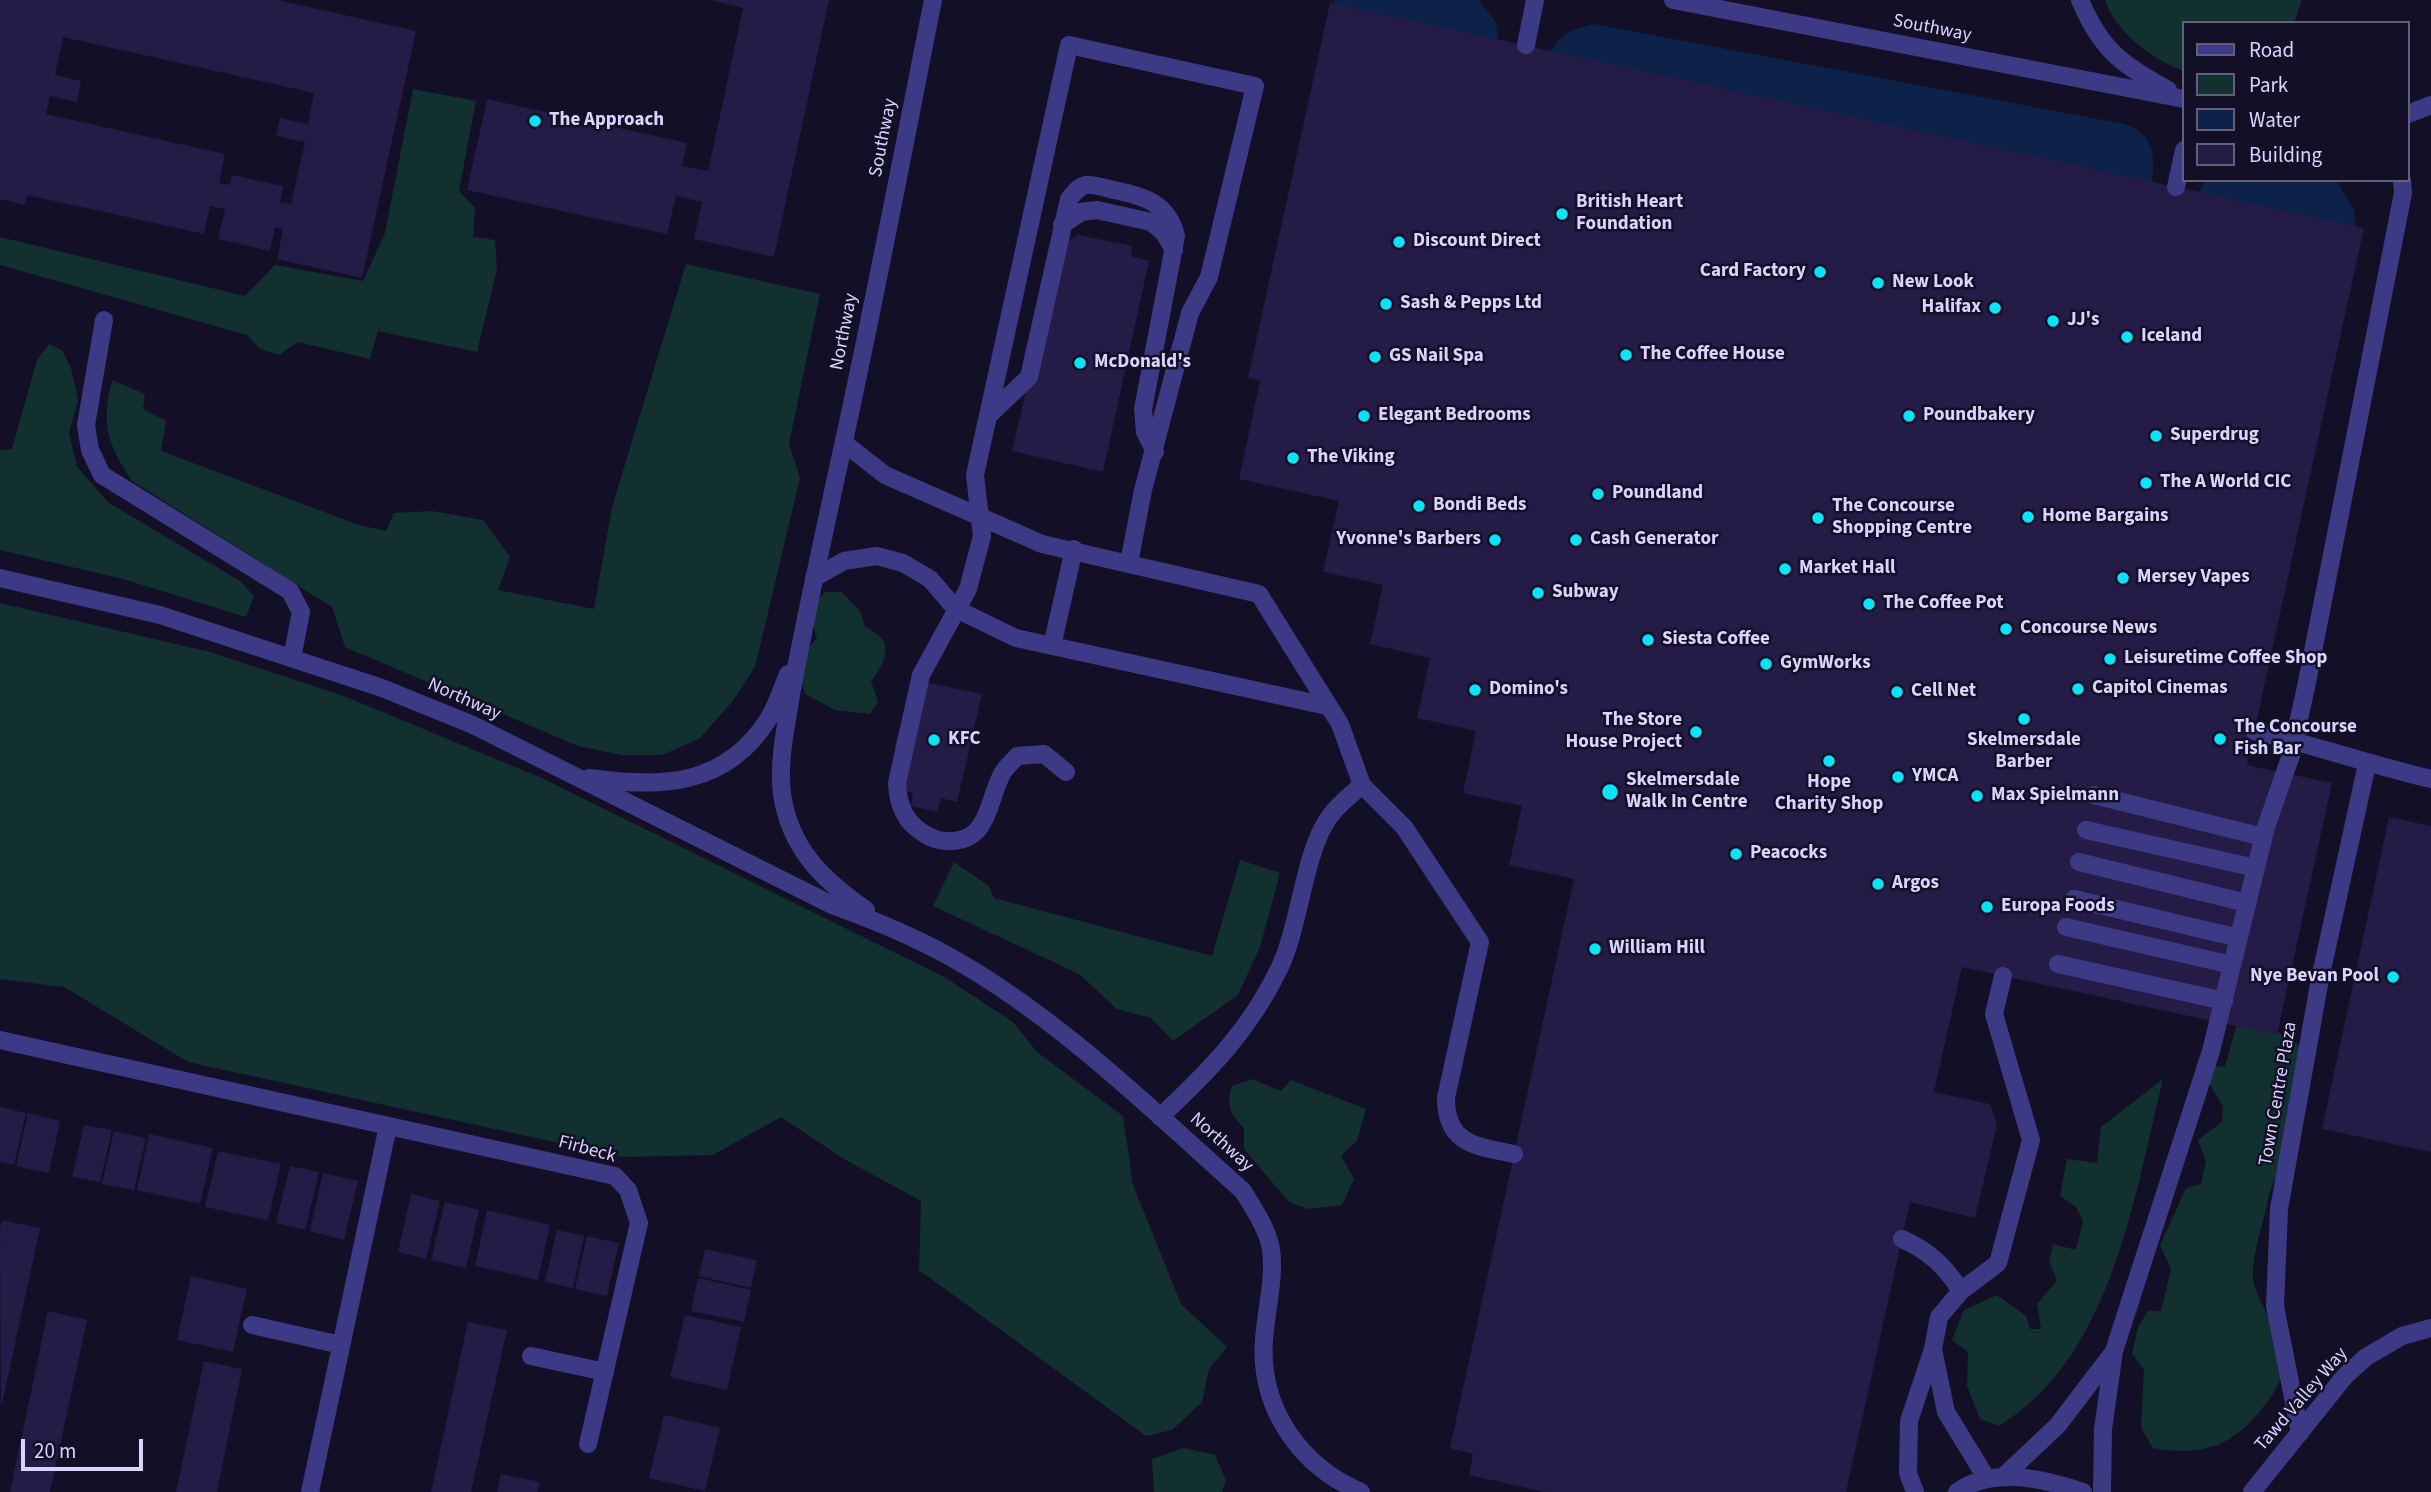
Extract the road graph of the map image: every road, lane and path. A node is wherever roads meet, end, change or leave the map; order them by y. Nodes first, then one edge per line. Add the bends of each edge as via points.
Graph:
1 (933, 0) edge
2 (1535, 0) edge
3 (1673, 0) edge
4 (2080, 0) edge
5 (1526, 46) dead end
6 (2182, 97) edge
7 (2182, 98) edge
8 (2431, 105) edge
9 (2410, 113) edge
10 (2182, 159) edge
11 (2402, 182) edge
12 (2176, 187) dead end
13 (1062, 225) junction
14 (1174, 250) junction
15 (876, 285) joint
16 (104, 320) dead end
17 (988, 416) junction
18 (844, 443) junction
19 (1155, 452) junction
20 (978, 513) junction
21 (1074, 549) junction
22 (1129, 563) junction
23 (0, 578) edge
24 (814, 578) junction
25 (956, 609) junction
26 (1052, 646) junction
27 (799, 648) junction
28 (292, 658) junction
29 (1327, 706) junction
30 (2254, 731) dead end
31 (2367, 764) junction
32 (1066, 772) dead end
33 (573, 775) junction
34 (2431, 779) edge
35 (1362, 785) junction
36 (2094, 795) dead end
37 (2086, 830) dead end
38 (2263, 837) junction
39 (2079, 862) dead end
40 (2256, 868) junction
41 (2074, 900) dead end
42 (2247, 903) junction
43 (886, 925) junction
44 (2066, 927) dead end
45 (2239, 938) junction
46 (2058, 964) dead end
47 (2232, 965) junction
48 (2003, 976) dead end
49 (2224, 1001) junction
50 (0, 1040) edge
51 (1160, 1117) junction
52 (388, 1126) junction
53 (1514, 1154) dead end
54 (1902, 1238) dead end
55 (1961, 1291) junction
56 (252, 1325) dead end
57 (2431, 1328) edge
58 (341, 1345) junction
59 (1933, 1349) junction
60 (2114, 1351) junction
61 (531, 1356) dead end
62 (605, 1373) junction
63 (2300, 1433) junction
64 (588, 1444) dead end
65 (1995, 1478) junction
66 (310, 1492) edge
67 (1362, 1492) edge
68 (1914, 1492) edge
69 (1957, 1492) edge
70 (2083, 1492) edge
71 (2102, 1492) edge
72 (2252, 1492) edge

1 - 15 street, Southway
2 - 5 street
3 - 7 street, Southway
4 - 6 street, Southway via 2093,32 2126,67
8 - 9 street
10 - 12 street
11 - 38 street, bridge via 2306,687 2287,773
13 - 14 street via 1081,212 1097,210 1151,222
13 - 14 street via 1069,199 1077,189 1088,184 1112,189 1146,197 1158,205 1173,223
13 - 17 street via 1029,377
14 - 19 street via 1143,409 1145,432
15 - 18 street, Northway
16 - 28 street via 86,425 90,450 102,475 290,591 300,612
17 - 19 street via 1069,45 1255,86 1209,277 1190,313
17 - 20 street via 975,475
18 - 20 street via 885,475
18 - 24 street, Northway
19 - 22 street
20 - 21 street via 1042,544
20 - 25 street via 982,536 968,589
21 - 22 street
21 - 26 street
22 - 29 street via 1259,594
23 - 28 street, Northway via 160,615
24 - 25 street via 844,561 877,556 903,563 930,579
24 - 27 street, Northway
25 - 26 street via 1016,638
25 - 32 street via 921,675 897,783 901,810 932,839 961,841 974,836 982,825 1003,772 1017,756 1044,754
26 - 29 street
27 - 33 street via 770,717 726,763 699,776 665,783 634,784
27 - 43 street, Northway via 780,764 791,828 828,884
28 - 33 street, Northway via 383,688
29 - 35 street via 1340,724
30 - 31 street
31 - 34 street
31 - 63 street, Town Centre Plaza via 2320,979 2279,1209 2275,1306
33 - 43 street, Northway via 832,905
35 - 51 street via 1329,816 1320,833 1297,919 1263,1000 1218,1063
35 - 53 street via 1404,827 1480,942 1446,1113 1453,1131 1466,1142
36 - 38 street
37 - 40 street
38 - 40 street
39 - 42 street
40 - 42 street
41 - 45 street
42 - 45 street
43 - 51 street, Northway via 954,959 1010,995 1070,1039
44 - 47 street
45 - 47 street
46 - 49 street
47 - 49 street
48 - 55 street via 1994,1014 2031,1140 1998,1263
49 - 60 street
50 - 52 street, Firbeck
51 - 67 street, Northway via 1243,1191 1262,1221 1271,1248 1264,1368 1271,1401 1287,1433 1310,1460 1339,1482
52 - 58 street
52 - 62 street, Firbeck via 615,1176 628,1190 639,1223
54 - 55 street via 1926,1250 1946,1268
55 - 59 street via 1939,1317
56 - 58 street
57 - 63 street, Tawd Valley Way via 2402,1336 2367,1357 2345,1376
58 - 66 street
59 - 65 street via 1946,1412
59 - 68 street via 1909,1421 1908,1473
60 - 65 street via 2058,1425
60 - 71 street via 2103,1429
61 - 62 street
62 - 64 street, Firbeck
63 - 72 street, Tawd Valley Way
65 - 69 street
65 - 70 street via 2041,1479

